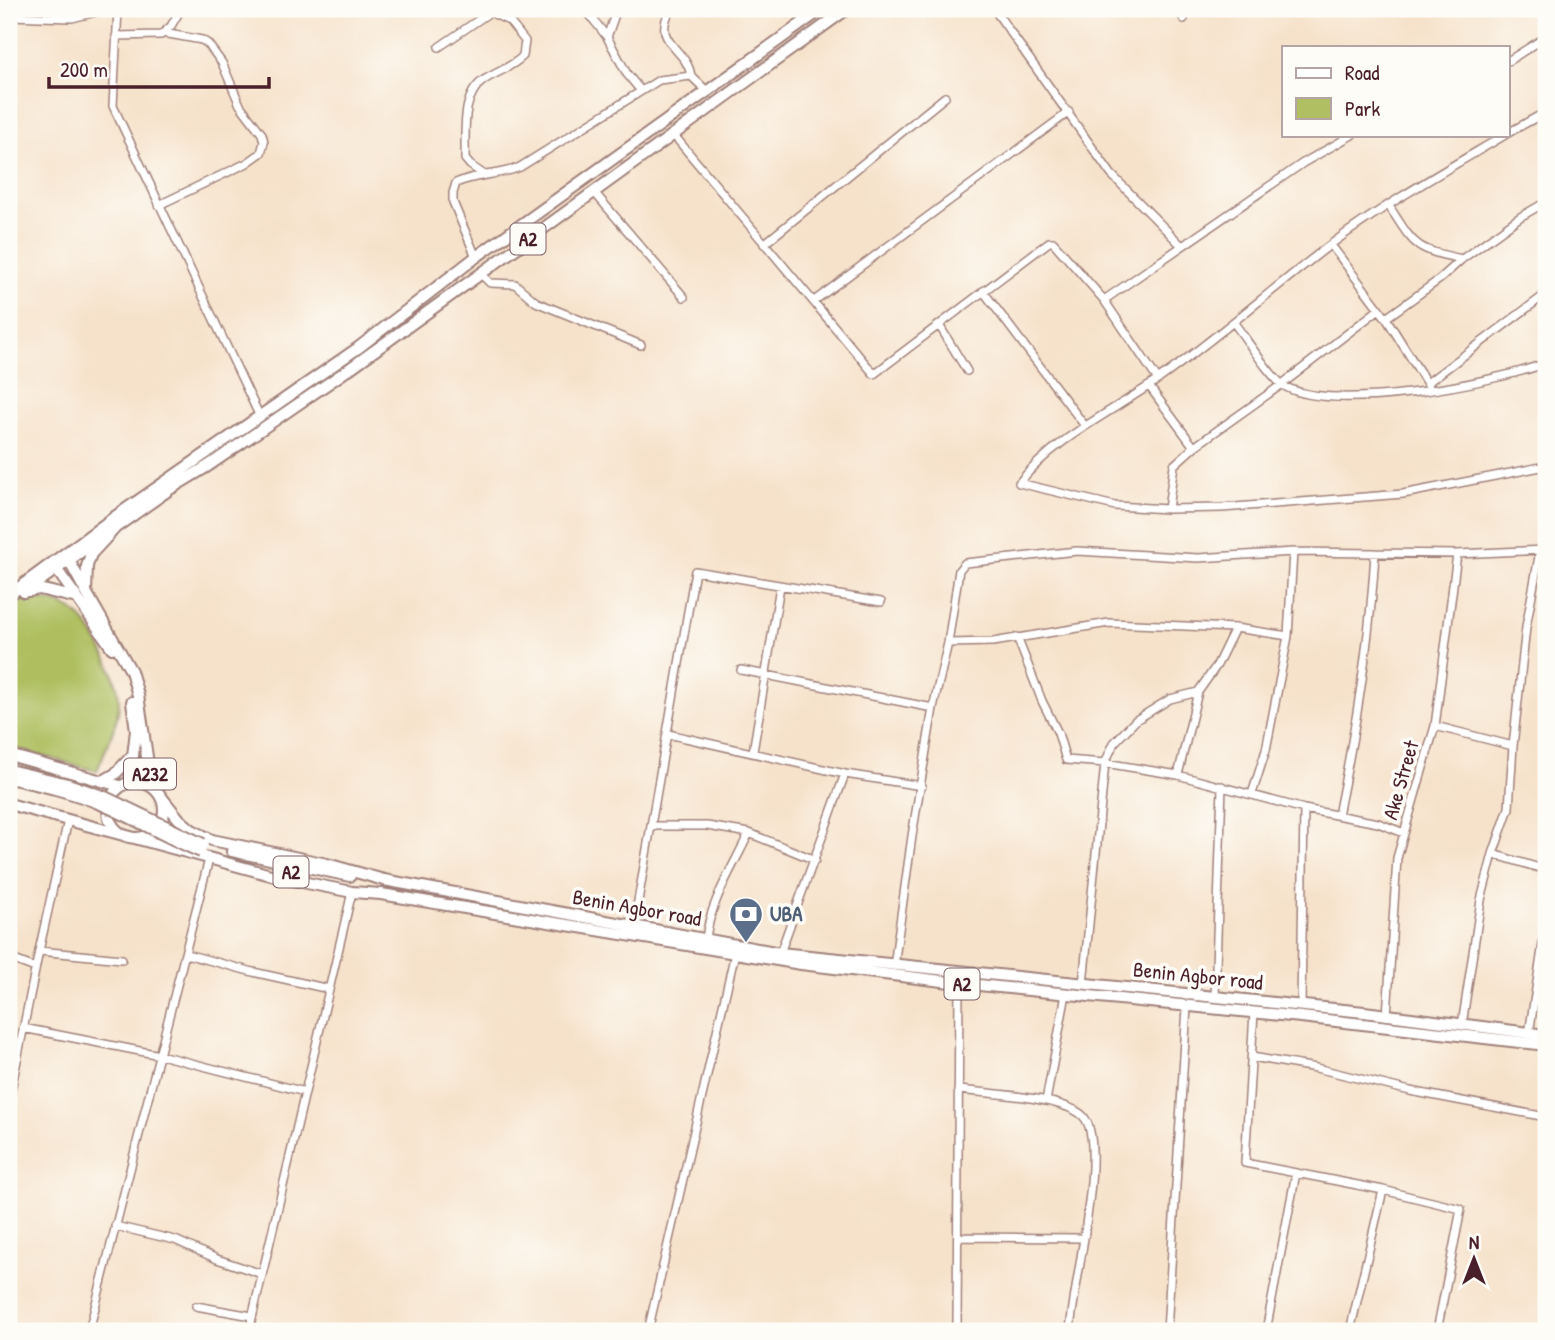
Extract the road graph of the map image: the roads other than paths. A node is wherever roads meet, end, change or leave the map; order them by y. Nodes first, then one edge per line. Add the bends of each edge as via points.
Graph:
1 (181, 9) edge
2 (585, 9) edge
3 (617, 9) edge
4 (671, 9) edge
5 (822, 9) edge
6 (847, 9) edge
7 (994, 9) edge
8 (1177, 9) edge
9 (118, 10) edge
10 (488, 10) edge
11 (9, 16) edge
12 (1184, 19) dead end
13 (163, 33) junction
14 (116, 36) junction
15 (607, 37) junction
16 (1546, 37) edge
17 (439, 47) dead end
18 (1510, 60) edge
19 (691, 76) junction
20 (641, 91) junction
21 (708, 92) junction
22 (945, 97) dead end
23 (1069, 112) junction
24 (1546, 112) edge
25 (1510, 132) edge
26 (672, 134) junction
27 (1350, 136) edge
28 (1503, 136) edge
29 (483, 173) junction
30 (594, 192) junction
31 (1546, 202) edge
32 (159, 205) junction
33 (1389, 206) junction
34 (764, 244) junction
35 (1331, 245) junction
36 (1182, 246) junction
37 (477, 257) junction
38 (1462, 259) junction
39 (480, 273) junction
40 (983, 291) junction
41 (1546, 294) edge
42 (684, 297) dead end
43 (1104, 300) junction
44 (814, 301) junction
45 (1378, 310) junction
46 (1386, 318) junction
47 (1234, 323) junction
48 (939, 325) junction
49 (641, 345) dead end
50 (1546, 363) edge
51 (967, 371) dead end
52 (1158, 380) junction
53 (1281, 385) junction
54 (1149, 386) junction
55 (1429, 386) junction
56 (260, 417) junction
57 (1084, 426) junction
58 (1194, 447) junction
59 (204, 463) junction
60 (1546, 466) edge
61 (1168, 509) junction
62 (115, 528) junction
63 (1543, 551) edge
64 (1293, 552) junction
65 (1375, 553) junction
66 (1457, 554) junction
67 (68, 558) junction
68 (54, 567) junction
69 (780, 586) junction
70 (23, 592) junction
71 (9, 595) edge
72 (82, 595) junction
73 (9, 602) edge
74 (881, 602) dead end
75 (1235, 628) junction
76 (1288, 636) junction
77 (1017, 637) junction
78 (948, 643) junction
79 (741, 670) dead end
80 (764, 674) junction
81 (1198, 692) junction
82 (933, 708) junction
83 (1435, 726) junction
84 (668, 734) junction
85 (1513, 746) junction
86 (752, 752) junction
87 (134, 754) junction
88 (9, 755) edge
89 (1105, 763) junction
90 (9, 770) edge
91 (845, 774) junction
92 (1178, 775) junction
93 (9, 778) edge
94 (103, 781) junction
95 (125, 784) junction
96 (922, 786) junction
97 (1222, 786) junction
98 (158, 791) junction
99 (1252, 794) junction
100 (9, 804) edge
101 (1304, 809) junction
102 (1338, 816) junction
103 (68, 820) junction
104 (652, 826) junction
105 (749, 833) junction
106 (1404, 833) junction
107 (127, 837) junction
108 (204, 852) junction
109 (1493, 854) junction
110 (815, 860) junction
111 (1546, 870) edge
112 (384, 880) junction
113 (352, 892) junction
114 (381, 894) junction
115 (1546, 924) edge
116 (633, 930) junction
117 (706, 940) junction
118 (39, 951) junction
119 (735, 953) junction
120 (780, 953) junction
121 (186, 954) junction
122 (9, 958) edge
123 (122, 959) dead end
124 (894, 966) junction
125 (35, 968) junction
126 (960, 983) junction
127 (1083, 985) junction
128 (329, 989) junction
129 (1066, 994) junction
130 (1215, 996) junction
131 (1301, 1006) junction
132 (1187, 1007) junction
133 (1255, 1012) junction
134 (1387, 1016) junction
135 (1462, 1025) junction
136 (23, 1028) junction
137 (1529, 1034) junction
138 (1546, 1035) edge
139 (1546, 1045) edge
140 (160, 1055) junction
141 (1252, 1057) junction
142 (958, 1090) junction
143 (305, 1092) junction
144 (9, 1100) edge
145 (1046, 1101) junction
146 (1546, 1117) edge
147 (1296, 1173) junction
148 (1383, 1190) junction
149 (115, 1226) junction
150 (958, 1237) junction
151 (1083, 1238) junction
152 (262, 1274) junction
153 (196, 1306) dead end
154 (252, 1316) junction
155 (89, 1331) edge
156 (249, 1331) edge
157 (648, 1331) edge
158 (957, 1331) edge
159 (1070, 1331) edge
160 (1167, 1331) edge
161 (1266, 1331) edge
162 (1350, 1331) edge
163 (1437, 1331) edge

1 - 13 street
2 - 15 street
3 - 15 street
4 - 19 street via 664,26 666,36
5 - 21 highway, A2
6 - 26 highway, A2
7 - 23 street
8 - 12 street
9 - 11 street via 72,18
9 - 14 street
10 - 17 street
10 - 29 street via 518,31 525,52 481,82 468,104 465,159
13 - 14 street
13 - 32 street via 208,44 264,142 261,153 247,163
14 - 32 street via 113,106
15 - 20 street
16 - 18 street
19 - 20 street via 659,80
19 - 21 street
20 - 29 street via 520,167
21 - 37 highway, A2
22 - 34 street
23 - 36 street via 1111,174
23 - 44 street
24 - 25 street
26 - 30 highway, A2
26 - 34 street
27 - 36 street
28 - 33 street
29 - 37 street via 456,183 453,193
30 - 39 highway, A2
30 - 42 street
31 - 38 street
32 - 56 street
33 - 35 street
33 - 38 street via 1419,247
34 - 44 street
35 - 45 street
35 - 47 street
36 - 43 street
37 - 56 highway, A2
38 - 46 street
39 - 49 street via 490,284 515,284 536,302
39 - 59 highway, A2 via 360,361
40 - 43 street via 1053,242
40 - 48 street
40 - 57 street
41 - 55 street
43 - 52 street
44 - 48 street via 874,374
45 - 46 street
45 - 53 street
46 - 55 street
47 - 52 street
47 - 53 street
48 - 51 street
50 - 55 street via 1479,382
52 - 54 street
53 - 55 street via 1325,398 1414,394
53 - 58 street
54 - 57 street
54 - 58 street
56 - 59 highway, A2
57 - 61 street via 1019,483 1115,506
58 - 61 street via 1174,465
59 - 62 highway, A2
59 - 67 highway, A2 via 117,516
60 - 61 street via 1403,494
62 - 67 highway
62 - 72 highway via 91,554
63 - 66 street
63 - 85 street via 1526,627
64 - 65 street
64 - 76 street
64 - 78 street via 1198,558 1077,551 965,563 959,570
65 - 66 street
65 - 102 street via 1361,696
66 - 83 street, Ake Street
67 - 68 highway, A2
67 - 72 highway
68 - 70 highway
68 - 71 highway, A2
68 - 72 highway
69 - 74 street
69 - 80 street
69 - 84 street via 695,571
70 - 72 highway via 39,589
70 - 73 highway
72 - 87 highway via 124,671 136,730
72 - 98 highway, Benin Agbor road / A232 via 131,671 149,771
75 - 76 street
75 - 77 street via 1109,623
75 - 81 street
76 - 99 street via 1266,750
77 - 78 street
77 - 89 street via 1066,760
78 - 82 street
79 - 80 street
80 - 82 street
80 - 86 street
81 - 89 street via 1170,699 1136,720 1114,743
81 - 92 street
82 - 96 street
83 - 85 street
83 - 106 street, Ake Street
84 - 86 street
84 - 104 street
85 - 109 street via 1510,808
86 - 91 street
87 - 94 highway
87 - 95 highway
88 - 94 highway
89 - 92 street
89 - 127 street
90 - 108 highway, A2, bridge via 104,797
91 - 96 street
91 - 110 street
92 - 97 street
93 - 108 highway, A2, bridge via 103,804
94 - 95 highway
95 - 98 highway via 145,783
95 - 107 highway via 110,798 107,814 114,828
96 - 124 street
97 - 99 street
97 - 130 street
98 - 107 highway via 164,807 158,828 144,837
98 - 112 highway, Benin Agbor road / A232 via 179,820 212,839
99 - 101 street
100 - 103 highway, Benin Agbor road
101 - 102 street
101 - 131 street
102 - 106 street
103 - 107 highway, Benin Agbor road
103 - 118 street
104 - 105 street via 706,826
104 - 116 street
105 - 110 street
105 - 117 street via 707,927
106 - 134 street, Ake Street via 1397,858
107 - 108 highway, Benin Agbor road
108 - 112 highway, A2
108 - 113 highway, Benin Agbor road
108 - 114 highway, A2
108 - 121 street
109 - 111 street
109 - 135 street via 1481,900
110 - 120 street
112 - 116 highway, Benin Agbor road / A2
113 - 114 highway, Benin Agbor road
113 - 128 street
114 - 116 highway, Benin Agbor road / A2
115 - 137 street
116 - 117 highway, Benin Agbor road / A2
116 - 119 highway, Benin Agbor road / A2
117 - 120 highway, Benin Agbor road / A2
118 - 123 street
118 - 125 street
119 - 126 highway, Benin Agbor road / A2
119 - 157 street
120 - 124 highway, Benin Agbor road / A2
121 - 128 street
121 - 140 street
122 - 125 street
124 - 127 highway, Benin Agbor road / A2
125 - 136 street
126 - 129 highway, Benin Agbor road / A2
126 - 142 street
127 - 130 highway, Benin Agbor road / A2
128 - 143 street
129 - 132 highway, Benin Agbor road / A2
129 - 145 street
130 - 131 highway, Benin Agbor road / A2
131 - 134 highway, Benin Agbor road / A2
132 - 133 highway, Benin Agbor road / A2
132 - 160 street
133 - 139 highway, Benin Agbor road / A2
133 - 141 street
134 - 135 highway, Benin Agbor road / A2
135 - 137 highway, Benin Agbor road / A2
136 - 140 street
136 - 144 street
137 - 138 highway, Benin Agbor road / A2
140 - 143 street
140 - 149 street
141 - 146 street
141 - 147 street via 1245,1163
142 - 145 street
142 - 150 street
143 - 152 street
145 - 151 street via 1083,1116 1090,1127 1093,1171
147 - 148 street
147 - 161 street
148 - 162 street
148 - 163 street via 1461,1209
149 - 152 street via 175,1240
149 - 155 street
150 - 151 street
150 - 158 street
151 - 159 street
152 - 154 street
153 - 154 street
154 - 156 street

